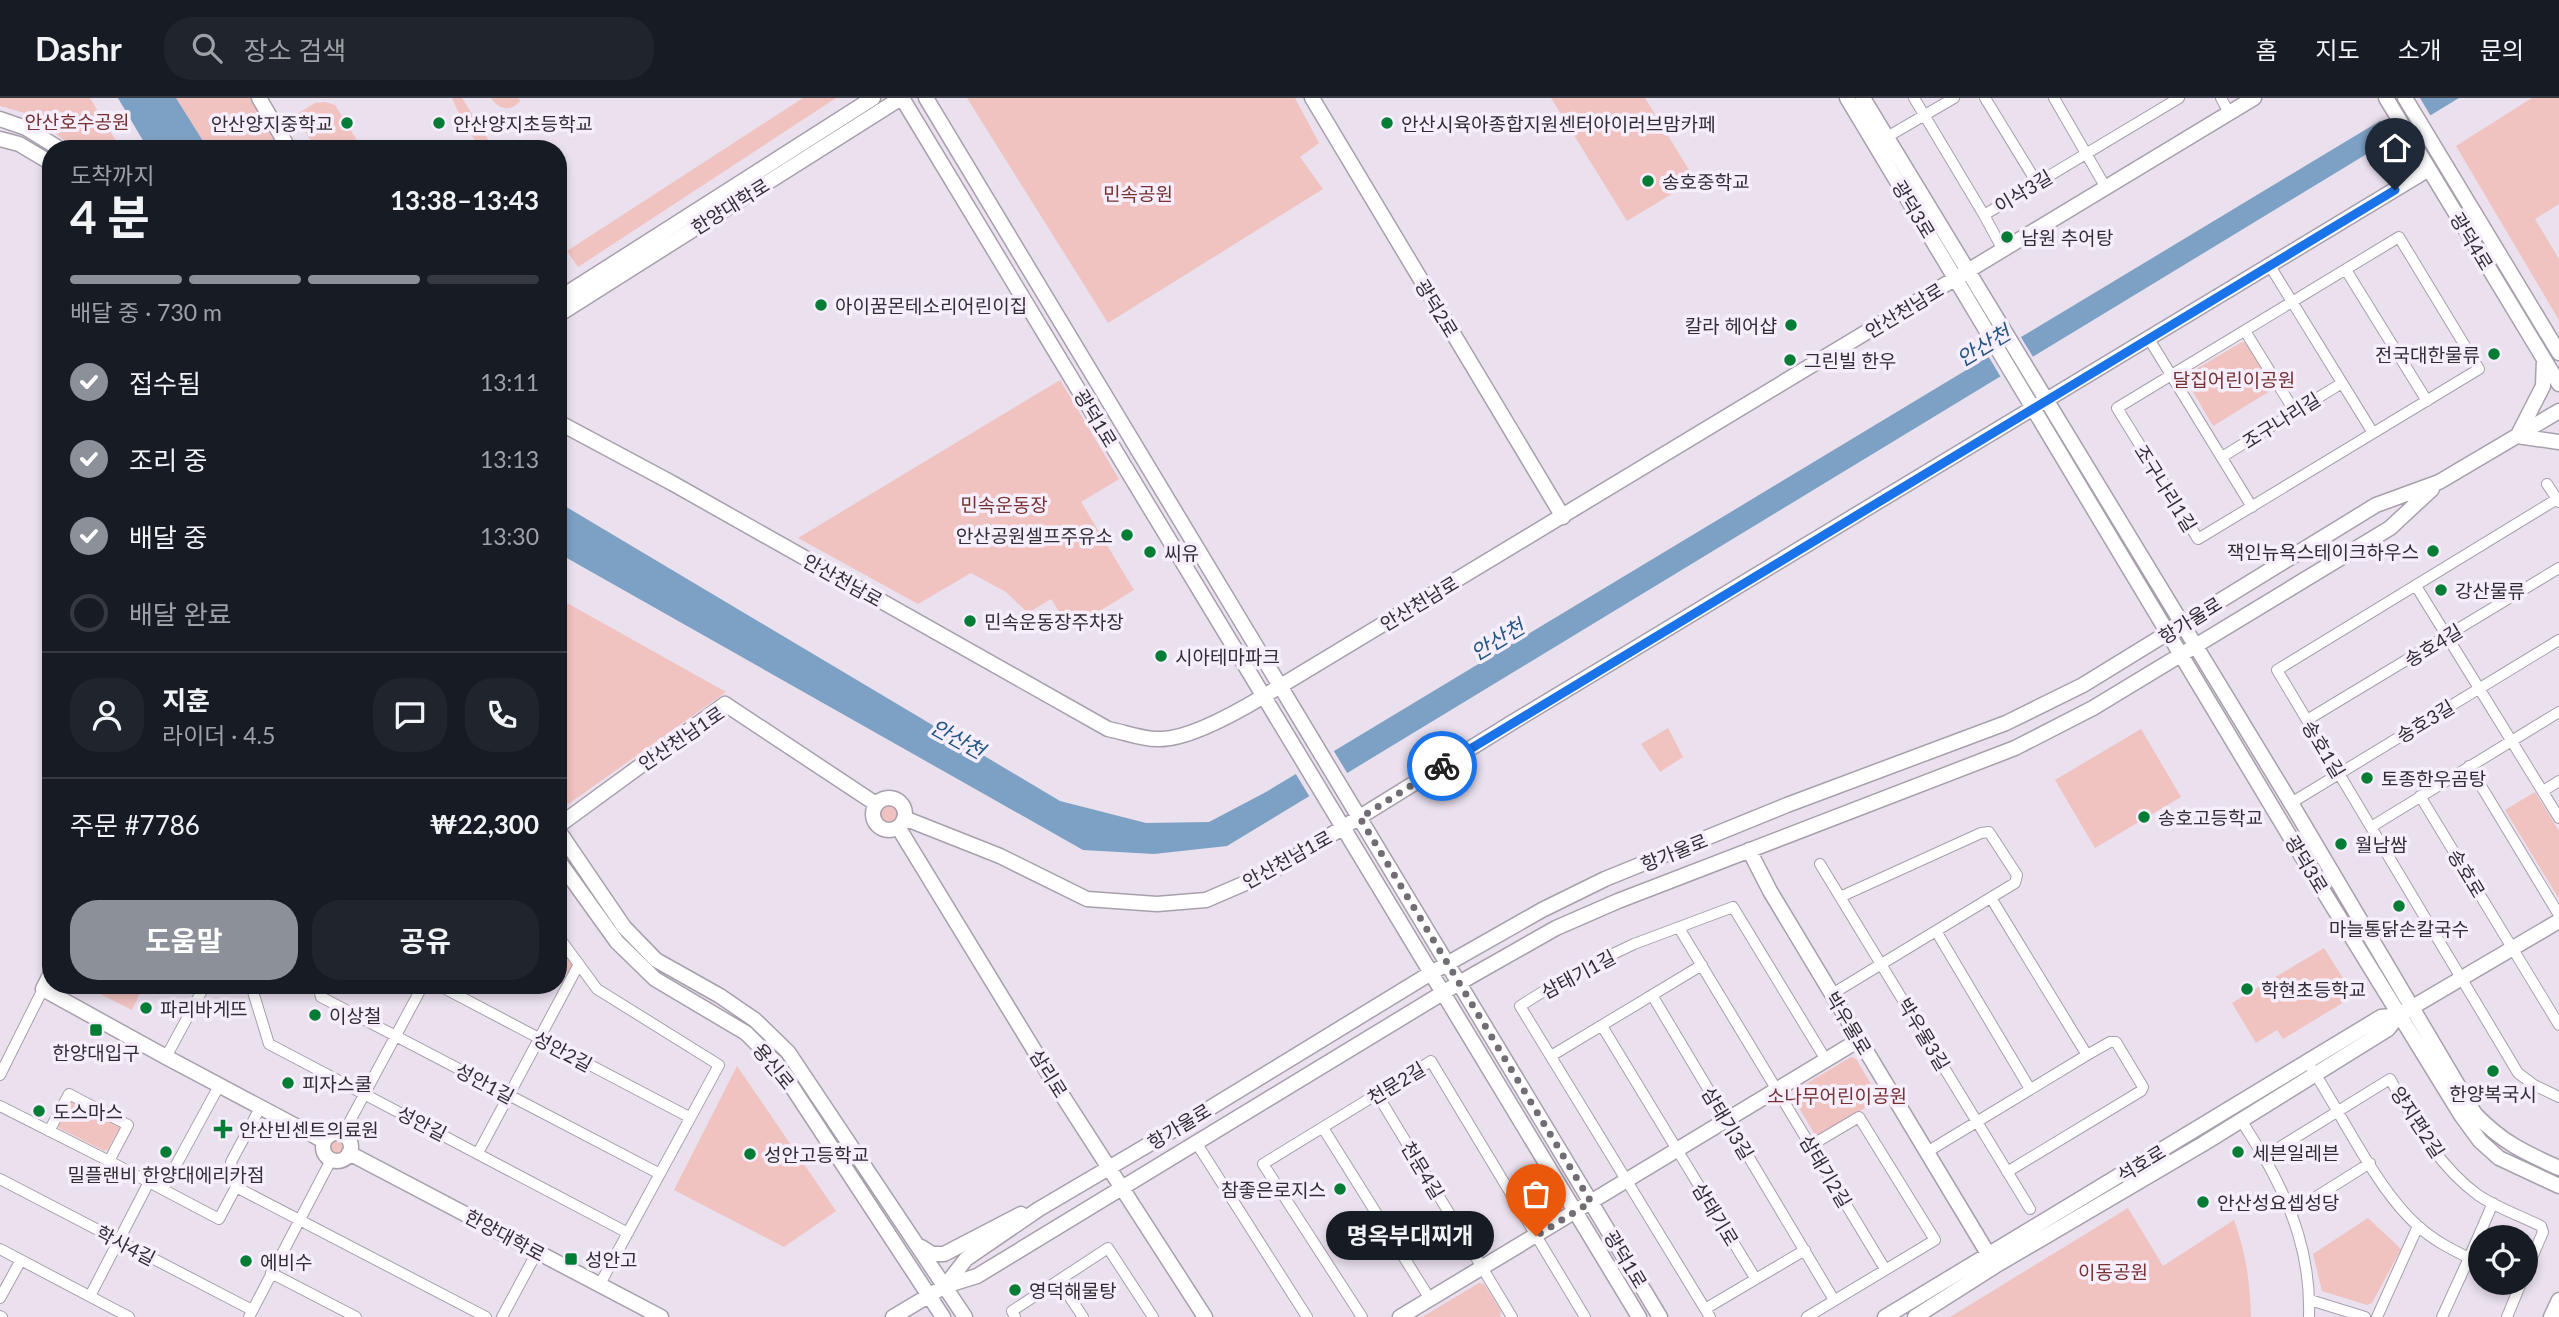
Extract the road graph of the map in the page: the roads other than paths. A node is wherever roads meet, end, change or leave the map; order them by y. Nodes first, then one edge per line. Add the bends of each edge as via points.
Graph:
1 (258, 98) edge
2 (270, 98) edge
3 (873, 98) edge
4 (902, 98) edge
5 (926, 98) edge
6 (1312, 98) edge
7 (1847, 98) edge
8 (1863, 98) edge
9 (1913, 98) edge
10 (1954, 98) edge
11 (1984, 98) edge
12 (2070, 98) edge
13 (2179, 98) edge
14 (2221, 98) edge
15 (2254, 98) edge
16 (2386, 98) edge
17 (2405, 98) edge
18 (2056, 101) edge
19 (2229, 113) junction
20 (1924, 116) junction
21 (0, 120) edge
22 (1887, 137) junction
23 (0, 139) edge
24 (45, 140) edge
25 (284, 140) edge
26 (295, 140) edge
27 (2087, 153) junction
28 (42, 158) edge
29 (2426, 164) junction
30 (2036, 183) junction
31 (2106, 188) junction
32 (1984, 215) junction
33 (2003, 250) junction
34 (2270, 266) junction
35 (2346, 270) junction
36 (1962, 275) junction
37 (567, 293) edge
38 (2293, 303) junction
39 (567, 308) edge
40 (2245, 331) junction
41 (2149, 339) junction
42 (2559, 353) edge
43 (2544, 359) junction
44 (2172, 375) junction
45 (2342, 383) junction
46 (2559, 384) edge
47 (2036, 400) junction
48 (2427, 401) junction
49 (2559, 411) edge
50 (2295, 412) junction
51 (567, 427) edge
52 (2373, 433) junction
53 (2517, 436) junction
54 (2559, 442) edge
55 (2222, 457) junction
56 (2439, 482) junction
57 (2547, 484) dead end
58 (2558, 500) edge
59 (2252, 507) junction
60 (1563, 517) junction
61 (2559, 568) edge
62 (2416, 586) junction
63 (2175, 629) junction
64 (2448, 636) junction
65 (2559, 640) edge
66 (2188, 651) junction
67 (1282, 686) junction
68 (2480, 688) junction
69 (1264, 696) junction
70 (2559, 712) edge
71 (2307, 720) junction
72 (2512, 740) junction
73 (2469, 766) junction
74 (2339, 773) junction
75 (2559, 781) edge
76 (2543, 791) junction
77 (2420, 796) junction
78 (2291, 803) junction
79 (876, 804) junction
80 (1356, 812) junction
81 (2559, 818) edge
82 (567, 821) edge
83 (1340, 821) junction
84 (901, 823) junction
85 (2371, 827) junction
86 (567, 842) edge
87 (1749, 850) junction
88 (1821, 864) dead end
89 (567, 873) edge
90 (1840, 897) junction
91 (1991, 898) junction
92 (2559, 915) edge
93 (2559, 921) edge
94 (1679, 928) junction
95 (1936, 931) junction
96 (567, 948) edge
97 (2513, 950) junction
98 (579, 964) junction
99 (1449, 964) junction
100 (1881, 964) junction
101 (1702, 965) junction
102 (1432, 973) junction
103 (567, 975) edge
104 (2463, 979) junction
105 (1460, 983) junction
106 (42, 991) edge
107 (1443, 993) junction
108 (52, 994) edge
109 (200, 994) edge
110 (254, 994) edge
111 (320, 994) edge
112 (418, 994) edge
113 (455, 994) edge
114 (557, 994) edge
115 (1832, 994) junction
116 (1651, 996) junction
117 (2413, 1008) junction
118 (2399, 1015) junction
119 (2559, 1025) edge
120 (1602, 1026) junction
121 (396, 1036) junction
122 (539, 1039) junction
123 (1859, 1040) junction
124 (2087, 1055) junction
125 (1551, 1056) junction
126 (166, 1057) junction
127 (1826, 1060) junction
128 (2312, 1068) junction
129 (0, 1074) edge
130 (219, 1086) junction
131 (2030, 1089) junction
132 (1776, 1090) junction
133 (365, 1094) junction
134 (1377, 1094) junction
135 (509, 1095) junction
136 (2559, 1097) edge
137 (0, 1106) edge
138 (260, 1108) junction
139 (2339, 1112) junction
140 (689, 1117) junction
141 (1726, 1120) junction
142 (2241, 1120) junction
143 (1977, 1122) junction
144 (1323, 1128) junction
145 (49, 1131) junction
146 (342, 1134) junction
147 (324, 1141) junction
148 (1197, 1144) junction
149 (1810, 1146) junction
150 (1677, 1150) junction
151 (1927, 1152) junction
152 (349, 1153) junction
153 (478, 1153) junction
154 (2264, 1157) junction
155 (331, 1160) junction
156 (109, 1161) junction
157 (2370, 1163) junction
158 (1110, 1167) junction
159 (2559, 1168) edge
160 (2007, 1172) junction
161 (660, 1174) junction
162 (0, 1179) edge
163 (1627, 1181) junction
164 (149, 1182) junction
165 (2559, 1186) edge
166 (236, 1187) junction
167 (163, 1189) junction
168 (1122, 1189) junction
169 (1591, 1202) junction
170 (2493, 1203) junction
171 (1039, 1209) junction
172 (2030, 1209) dead end
173 (2292, 1212) junction
174 (1574, 1213) junction
175 (299, 1219) junction
176 (2483, 1225) edge
177 (2418, 1226) junction
178 (628, 1233) junction
179 (1536, 1236) junction
180 (118, 1241) junction
181 (2538, 1244) edge
182 (921, 1247) junction
183 (0, 1249) edge
184 (1805, 1250) junction
185 (537, 1252) junction
186 (2468, 1257) edge
187 (20, 1260) junction
188 (1992, 1260) junction
189 (2468, 1260) edge
190 (1483, 1267) junction
191 (1885, 1269) junction
192 (271, 1273) junction
193 (1755, 1278) junction
194 (1059, 1281) junction
195 (600, 1284) junction
196 (945, 1286) junction
197 (2516, 1295) edge
198 (90, 1296) junction
199 (929, 1296) junction
200 (0, 1298) edge
201 (1430, 1299) junction
202 (1834, 1300) junction
203 (2310, 1300) junction
204 (2559, 1300) edge
205 (1707, 1313) edge
206 (250, 1314) edge
207 (129, 1317) edge
208 (356, 1317) edge
209 (486, 1317) edge
210 (502, 1317) edge
211 (661, 1317) edge
212 (893, 1317) edge
213 (943, 1317) edge
214 (965, 1317) edge
215 (1015, 1317) edge
216 (1083, 1317) edge
217 (1153, 1317) edge
218 (1205, 1317) edge
219 (1307, 1317) edge
220 (1362, 1317) edge
221 (1401, 1317) edge
222 (1511, 1317) edge
223 (1585, 1317) edge
224 (1639, 1317) edge
225 (1660, 1317) edge
226 (1807, 1317) edge
227 (1885, 1317) edge
228 (1915, 1317) edge
229 (2309, 1317) edge
230 (2365, 1317) edge
231 (2377, 1317) edge
232 (2442, 1317) edge
233 (2507, 1317) edge
234 (2551, 1317) edge

1 - 25 street
2 - 26 street
3 - 37 street, 한양대학로
4 - 39 street, 한양대학로
4 - 69 street, 광덕1로
5 - 67 street, 광덕1로
6 - 60 street, 광덕2로
7 - 36 street, 광덕3로
8 - 22 street, 광덕3로
9 - 20 street, 이삭3길
10 - 20 street
11 - 30 street
12 - 18 street
13 - 27 street, 이삭3길
14 - 19 street
15 - 19 street, 안산천남로
16 - 29 street, 광덕4로
17 - 42 street, 광덕4로
18 - 27 street
19 - 31 street, 안산천남로
20 - 22 street
20 - 32 street, 이삭3길
21 - 24 street
22 - 36 street, 광덕3로
23 - 28 street
27 - 30 street, 이삭3길
27 - 31 street
29 - 34 street, 안산천남1로
29 - 43 street, 광덕4로
30 - 32 street, 이삭3길
31 - 33 street, 안산천남로
32 - 33 street
33 - 36 street, 안산천남로
34 - 38 street, 조구나리길
34 - 41 street, 안산천남1로
35 - 38 street, 조구나리1길
35 - 48 street
35 - 48 street, 조구나리1길 via 2399,237 2407,249 2479,369
36 - 47 street, 광덕3로
36 - 60 street, 안산천남로
38 - 40 street, 조구나리1길
38 - 45 street, 조구나리길
40 - 44 street, 조구나리1길
40 - 50 street
41 - 44 street, 조구나리길
41 - 47 street, 안산천남1로
43 - 46 street, 광덕4로
43 - 53 street via 2543,386
44 - 55 street, 조구나리길
44 - 59 street, 조구나리1길 via 2117,408 2199,539
45 - 50 street, 조구나리길
45 - 52 street
47 - 63 street, 광덕3로
47 - 80 street, 안산천남1로 via 1502,730
48 - 52 street, 조구나리1길
49 - 53 street, 항가울로
50 - 55 street, 조구나리길
51 - 69 street, 안산천남로 via 1108,729 1158,740 1223,720
52 - 59 street, 조구나리1길
53 - 54 street
53 - 56 street, 항가울로
55 - 59 street
56 - 63 street, 항가울로 via 2376,505
56 - 66 street, 항가울로 via 2390,527
57 - 58 street
58 - 62 street, 송호1길
60 - 67 street, 안산천남로
61 - 64 street, 송호4길
62 - 64 street
62 - 71 street, 송호1길 via 2277,670
63 - 66 street, 광덕3로
63 - 99 street, 항가울로 via 2083,685 2006,723 1605,879
64 - 68 street
64 - 71 street, 송호4길
65 - 68 street, 송호3길
66 - 78 street, 광덕3로
66 - 87 street, 항가울로 via 2015,748
66 - 118 street, 광덕3로
67 - 69 street, 안산천남로
67 - 80 street, 광덕1로
68 - 72 street
68 - 74 street, 송호3길
69 - 83 street, 광덕1로
70 - 72 street
71 - 74 street, 송호1길
72 - 73 street
72 - 76 street
73 - 77 street
73 - 92 street
74 - 78 street, 송호3길
74 - 85 street, 송호1길
75 - 76 street
76 - 81 street
77 - 85 street
77 - 97 street, 송호로
78 - 117 street, 광덕3로
79 - 82 street, 안산천남1로 via 725,704
79 - 84 street via 885,798 902,805
79 - 84 street via 873,818 878,826 887,830
80 - 83 street, 안산천남1로
80 - 99 street, 광덕1로
83 - 84 street, 안산천남1로 via 1271,872 1206,900 1157,904 1087,899 1000,856
83 - 102 street, 광덕1로
84 - 158 street, 삼리로 via 1053,1082
85 - 104 street, 송호1길
86 - 182 street via 624,927 656,960 755,1020 788,1052
87 - 105 street, 항가울로 via 1556,928
87 - 115 street, 박우물로
88 - 90 street, 박우물3길
89 - 199 street, 용신로 via 617,942 656,979 746,1033 777,1064
90 - 91 street via 1989,832 2017,875 2015,883
90 - 100 street, 박우물3길
91 - 95 street
91 - 124 street
93 - 97 street
94 - 101 street, 삼태기2길
94 - 125 street, 삼태기1길 via 1573,973 1520,1006
94 - 127 street, 삼태기1길 via 1733,907
95 - 100 street
95 - 131 street
96 - 98 street
97 - 104 street
97 - 119 street, 송호로
98 - 103 street
98 - 140 street via 597,989 719,1065
99 - 102 street, 항가울로
99 - 105 street, 광덕1로
100 - 115 street
100 - 143 street, 박우물3길
101 - 116 street
101 - 132 street, 삼태기2길
102 - 107 street, 광덕1로
102 - 158 street, 항가울로
104 - 117 street
104 - 136 street, 송호1길 via 2518,1073
105 - 107 street, 항가울로
105 - 169 street, 광덕1로
106 - 129 street
107 - 148 street, 항가울로
107 - 174 street, 광덕1로
108 - 126 street
109 - 126 street
110 - 133 street, 성안길 via 269,1044
111 - 121 street, 성안1길
112 - 121 street
113 - 122 street, 성안2길
114 - 122 street
115 - 123 street, 박우물로
116 - 120 street
116 - 141 street, 삼태기3길
117 - 118 street, 석호로
117 - 159 street, 광덕3로 via 2476,1114 2496,1135
118 - 128 street, 석호로 via 2388,1029
118 - 165 street, 광덕3로 via 2480,1141 2499,1158
120 - 125 street
120 - 150 street, 삼태기로
121 - 133 street
121 - 135 street, 성안1길
122 - 135 street
122 - 140 street, 성안2길
123 - 127 street
123 - 151 street, 박우물로
124 - 131 street
124 - 160 street via 2116,1042 2143,1087 2141,1091
125 - 163 street, 삼태기1길
126 - 130 street
127 - 132 street
128 - 139 street
128 - 142 street, 석호로
128 - 188 street, 석호로
130 - 138 street
130 - 167 street
131 - 143 street
132 - 141 street
132 - 149 street, 삼태기2길
133 - 146 street
133 - 153 street, 성안길
134 - 144 street, 천문2길
134 - 179 street, 천문2길 via 1431,1061
134 - 190 street, 천문4길
135 - 153 street
135 - 161 street, 성안1길
137 - 145 street
138 - 147 street
138 - 166 street via 231,1162
139 - 154 street, 양지편2길
139 - 157 street
139 - 170 street, 양지편2길 via 2390,1079 2429,1146 2452,1173
140 - 161 street
141 - 150 street
141 - 184 street, 삼태기3길
142 - 154 street
142 - 188 street, 석호로
143 - 151 street
143 - 160 street, 박우물3길
144 - 201 street
144 - 220 street, 천문2길 via 1263,1164
145 - 156 street
145 - 156 street via 69,1094 128,1125
146 - 147 street
146 - 152 street via 350,1144
147 - 155 street via 324,1154
148 - 168 street, 항가울로
148 - 219 street
149 - 191 street, 삼태기2길
149 - 191 street via 1859,1117 1935,1240
150 - 163 street
150 - 193 street, 삼태기로
151 - 188 street, 박우물로
152 - 155 street via 339,1161
152 - 185 street, 한양대학로
153 - 178 street, 성안길
154 - 173 street
155 - 175 street
156 - 164 street
157 - 173 street
157 - 177 street via 2395,1202
158 - 168 street, 삼리로
158 - 171 street, 항가울로
160 - 172 street, 박우물3길
161 - 178 street
162 - 180 street, 학사4길
163 - 169 street
163 - 205 street, 삼태기1길
164 - 167 street
164 - 180 street
166 - 167 street via 219,1219
166 - 175 street
168 - 196 street, 항가울로 via 977,1276
168 - 218 street, 삼리로
169 - 174 street
169 - 225 street, 광덕1로
170 - 176 street
170 - 181 street, 양지편2길 via 2541,1226
171 - 182 street via 1009,1219 944,1254
171 - 196 street, 항가울로 via 966,1259
173 - 203 street via 2307,1265
174 - 179 street
174 - 224 street, 광덕1로
175 - 192 street
175 - 209 street
177 - 186 street
177 - 231 street
178 - 195 street
179 - 190 street
179 - 223 street, 천문2길
180 - 198 street
180 - 206 street, 학사4길
182 - 196 street
183 - 187 street
184 - 193 street
184 - 202 street, 삼태기3길
185 - 195 street, 한양대학로
185 - 210 street
187 - 198 street
187 - 200 street
188 - 227 street, 석호로
188 - 228 street, 석호로
189 - 232 street
190 - 201 street
190 - 222 street, 천문4길
191 - 202 street
192 - 206 street
192 - 208 street
193 - 205 street
194 - 215 street via 1012,1311
194 - 216 street
194 - 217 street via 1108,1248
195 - 211 street, 한양대학로
196 - 199 street, 항가울로
196 - 214 street
197 - 233 street
198 - 207 street
199 - 212 street, 항가울로
199 - 213 street, 용신로
201 - 221 street
202 - 226 street
203 - 229 street
203 - 230 street
204 - 234 street

